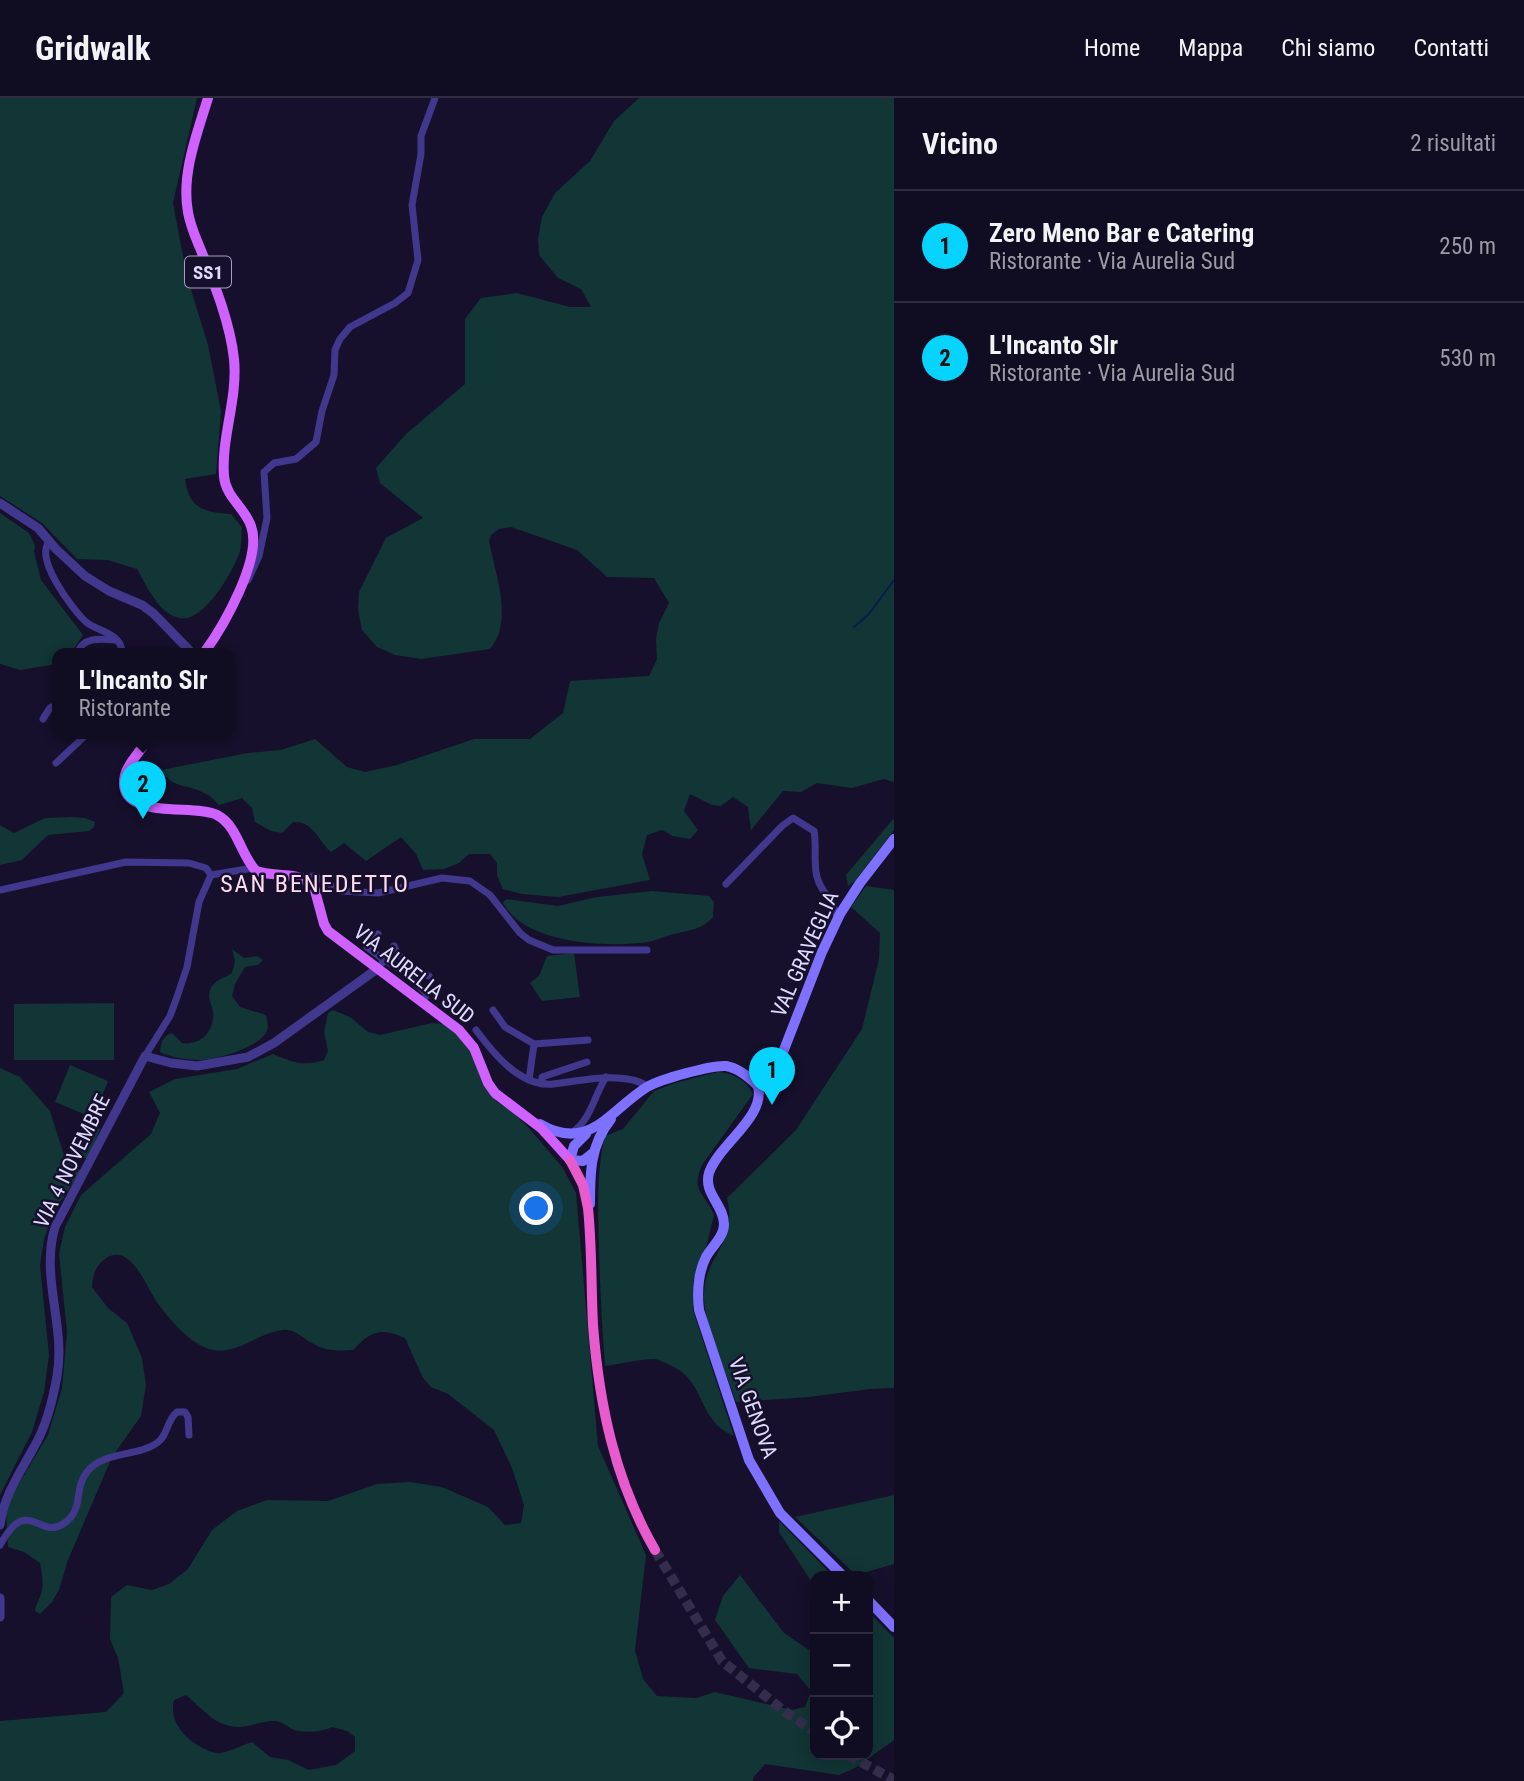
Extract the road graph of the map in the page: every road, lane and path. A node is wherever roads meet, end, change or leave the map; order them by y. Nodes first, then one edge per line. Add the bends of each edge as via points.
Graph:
1 (208, 98) edge
2 (435, 98) edge
3 (0, 503) edge
4 (50, 541) junction
5 (239, 591) junction
6 (117, 640) junction
7 (79, 648) edge
8 (121, 648) edge
9 (187, 648) edge
10 (207, 648) edge
11 (52, 707) edge
12 (44, 719) dead end
13 (82, 739) edge
14 (147, 739) edge
15 (56, 763) dead end
16 (894, 839) edge
17 (253, 868) junction
18 (211, 875) junction
19 (303, 877) junction
20 (726, 884) dead end
21 (330, 885) junction
22 (0, 890) edge
23 (316, 893) junction
24 (837, 920) junction
25 (378, 934) dead end
26 (394, 946) dead end
27 (647, 950) dead end
28 (381, 964) junction
29 (429, 976) dead end
30 (422, 1003) junction
31 (493, 1010) dead end
32 (476, 1030) dead end
33 (588, 1040) dead end
34 (534, 1044) junction
35 (145, 1056) junction
36 (587, 1062) dead end
37 (606, 1077) junction
38 (529, 1080) junction
39 (542, 1084) junction
40 (758, 1086) junction
41 (649, 1087) junction
42 (616, 1113) junction
43 (529, 1118) junction
44 (594, 1128) junction
45 (570, 1135) junction
46 (593, 1152) junction
47 (570, 1160) junction
48 (589, 1222) junction
49 (189, 1435) dead end
50 (0, 1525) edge
51 (0, 1545) edge
52 (655, 1550) tunnel mouth
53 (839, 1571) edge
54 (0, 1598) edge
55 (873, 1606) edge
56 (0, 1617) edge
57 (894, 1627) edge

1 - 5 main road, SS1 via 188,167 188,210 234,359 224,478 254,536
2 - 5 street via 421,136 412,205 418,260 408,293 350,327 335,350 334,375 316,442 296,459 274,463 264,472 267,518 263,541 249,579
3 - 4 street
4 - 6 street via 43,552 47,566 76,612
4 - 9 street via 85,576 153,613
5 - 10 main road, SS1
6 - 7 street via 86,641
6 - 8 street
11 - 12 street
13 - 15 street
14 - 17 main road via 125,774 132,798 146,806 219,816 231,826
16 - 24 main road, VAL GRAVEGLIA
17 - 18 street
17 - 19 main road via 264,874
18 - 22 street via 206,868 188,863 126,862
18 - 35 street, VIA 4 NOVEMBRE via 177,998
19 - 21 street via 315,876
19 - 23 main road, VIA AURELIA SUD
20 - 24 street via 793,818 814,831 816,874 822,892 835,906
21 - 23 street
21 - 27 street via 341,891 379,893 458,878 485,889 512,925 539,945 553,950
23 - 28 main road, VIA AURELIA SUD via 328,931
24 - 40 main road, VAL GRAVEGLIA via 780,1060
25 - 28 street via 367,947
26 - 28 street via 405,961 404,969
28 - 30 main road, VIA AURELIA SUD
28 - 35 street via 248,1057 197,1066
29 - 30 street via 416,972 409,976 427,994
30 - 43 main road, VIA AURELIA SUD via 466,1036 495,1093
31 - 34 street via 505,1027
32 - 38 street via 494,1052
33 - 34 street
34 - 38 street
35 - 50 street, VIA 4 NOVEMBRE via 52,1236 49,1256 59,1348 57,1379 42,1431 7,1495
36 - 39 street via 542,1077
37 - 39 street
37 - 41 street via 631,1079
37 - 45 street via 585,1122
38 - 39 street
40 - 41 main road via 724,1066
40 - 53 main road, VIA GENOVA via 754,1110 708,1176 724,1228 706,1258 699,1310 749,1460 780,1513
41 - 42 main road
42 - 44 main road
42 - 46 main road
43 - 45 main road, VIA AURELIA SUD
43 - 47 main road
44 - 45 main road
44 - 47 main road via 573,1146
46 - 47 main road via 583,1161
46 - 48 main road
47 - 48 highway via 583,1185
48 - 52 highway via 599,1387 632,1504
49 - 51 street via 188,1416 177,1412 156,1444 89,1470 78,1507 65,1523 55,1527 19,1521
54 - 56 street
55 - 57 main road

